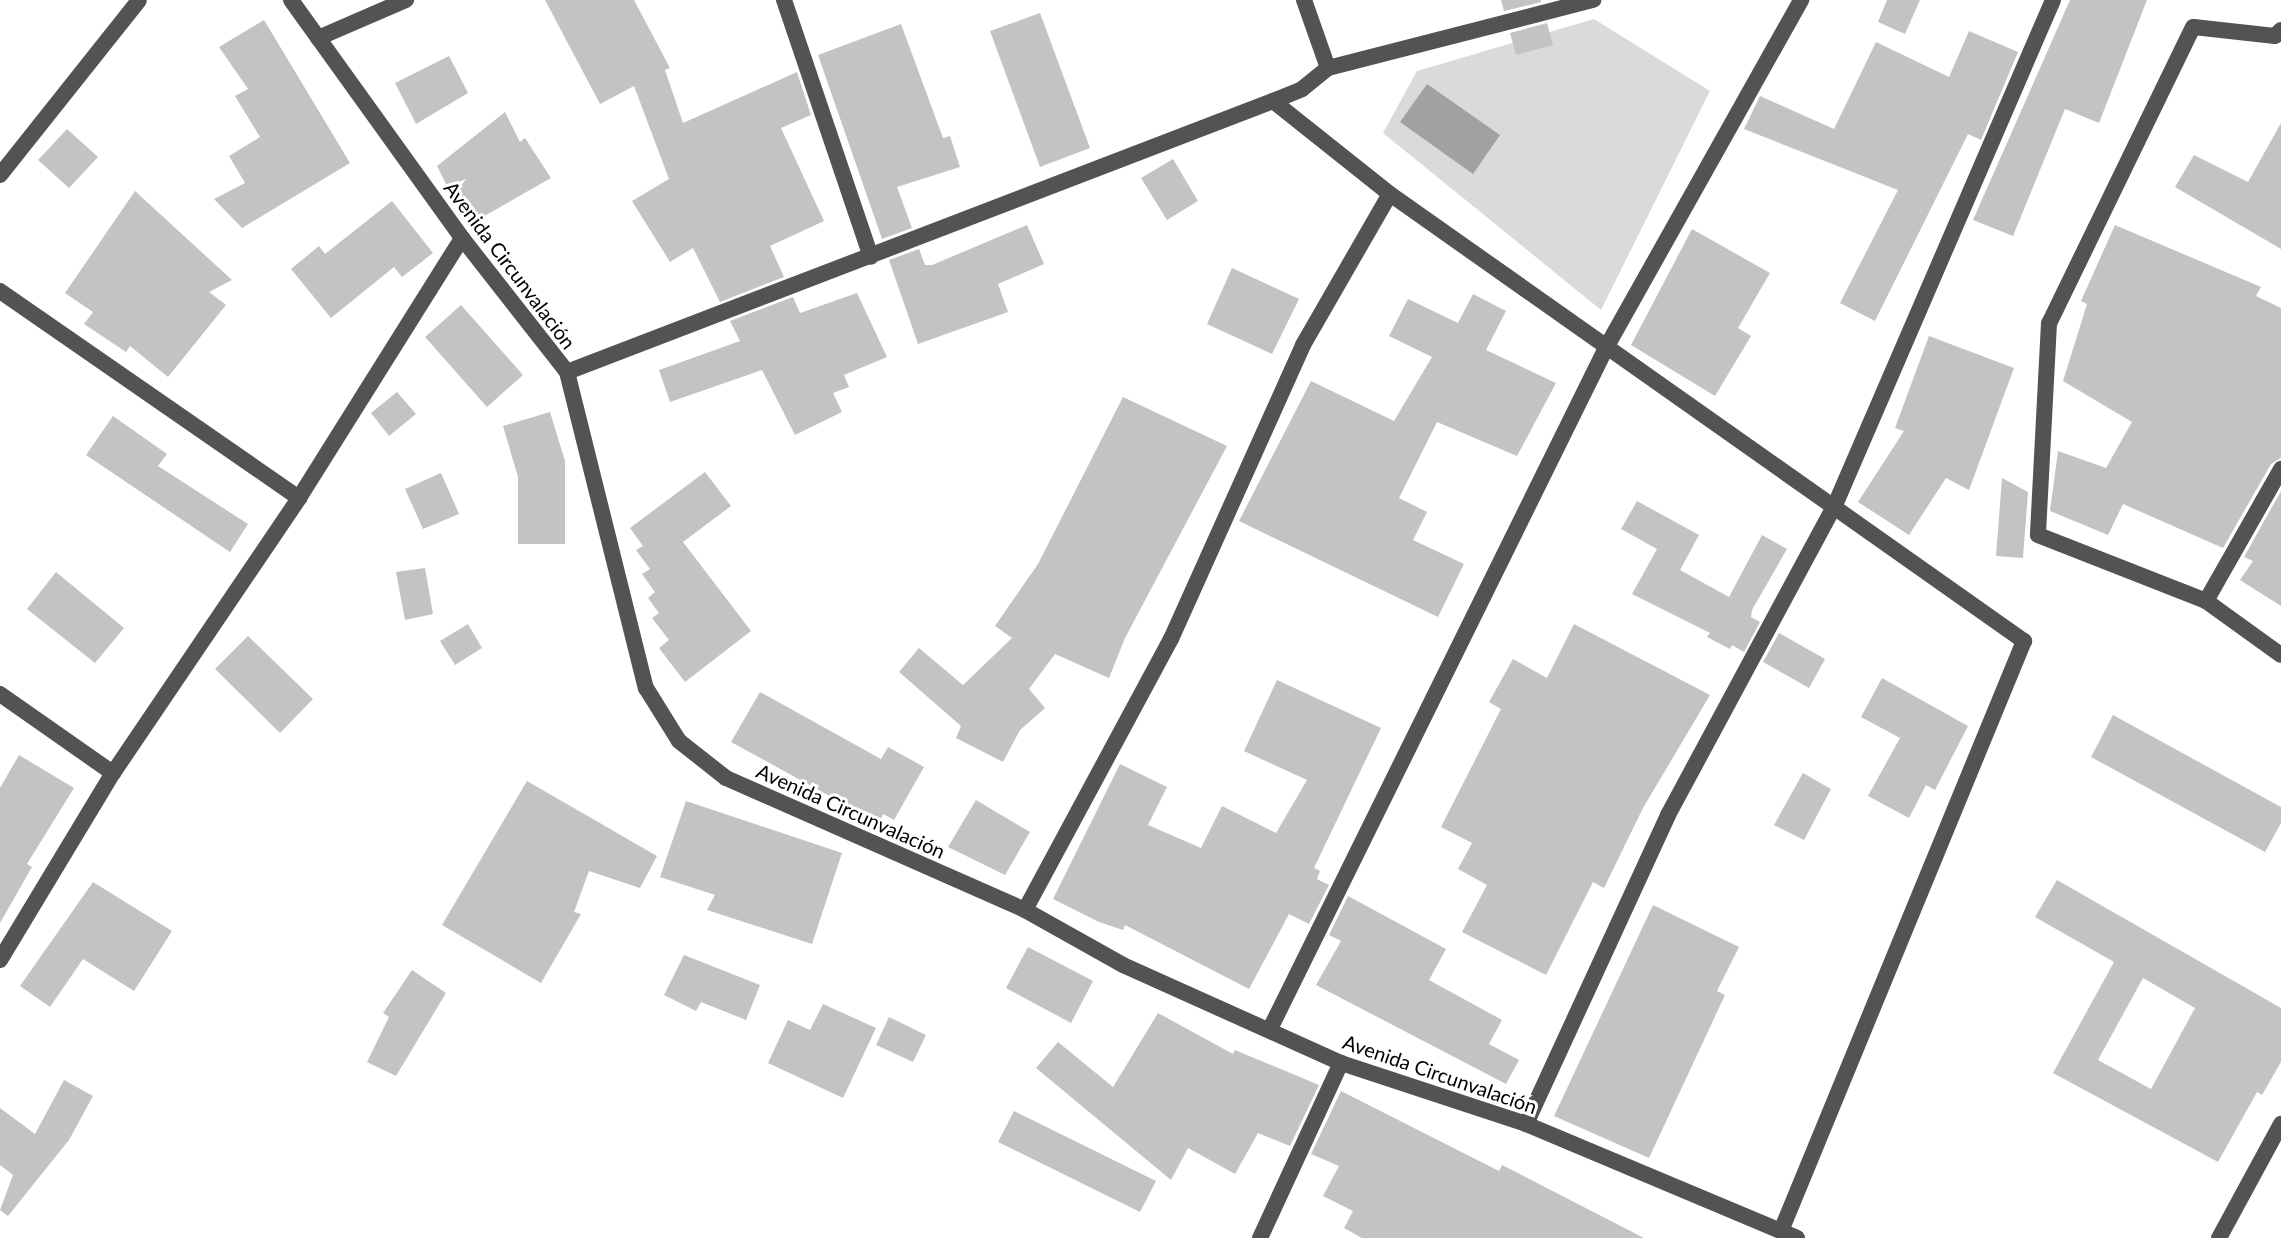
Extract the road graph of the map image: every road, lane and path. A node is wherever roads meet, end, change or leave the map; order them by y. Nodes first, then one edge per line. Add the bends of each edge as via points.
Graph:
1 (139, 0) edge
2 (291, 0) edge
3 (406, 0) edge
4 (784, 0) edge
5 (1304, 0) edge
6 (1593, 0) edge
7 (1801, 0) edge
8 (2053, 0) edge
9 (2281, 30) edge
10 (318, 38) junction
11 (1328, 68) junction
12 (1273, 101) junction
13 (0, 175) edge
14 (1390, 194) junction
15 (462, 238) junction
16 (871, 257) junction
17 (0, 291) edge
18 (1607, 346) junction
19 (567, 372) junction
20 (2281, 469) edge
21 (299, 498) junction
22 (1835, 505) junction
23 (2206, 601) junction
24 (2281, 655) edge
25 (0, 694) edge
26 (113, 773) junction
27 (1025, 910) junction
28 (0, 960) edge
29 (1270, 1029) junction
30 (1341, 1063) junction
31 (1526, 1124) junction
32 (2281, 1124) edge
33 (1789, 1235) edge
34 (1260, 1238) edge
35 (2219, 1238) edge

1 - 13 street
2 - 10 street, Avenida Circunvalación
3 - 10 street
4 - 16 street
5 - 11 street
6 - 11 street
7 - 18 street
8 - 22 street
9 - 23 street via 2275,36 2193,27 2049,323 2038,535
10 - 15 street, Avenida Circunvalación
11 - 12 street via 1302,89
12 - 14 street
12 - 16 street
14 - 18 street
14 - 27 street via 1303,345 1171,639
15 - 19 street, Avenida Circunvalación
15 - 21 street
16 - 19 street
17 - 21 street
18 - 22 street
18 - 29 street
19 - 27 street, Avenida Circunvalación via 646,688 679,741 726,778
20 - 23 street
21 - 26 street
22 - 31 street via 1668,815
22 - 33 street via 2024,641
23 - 24 street
25 - 26 street
26 - 28 street
27 - 29 street, Avenida Circunvalación via 1123,965
29 - 30 street, Avenida Circunvalación
30 - 31 street, Avenida Circunvalación
30 - 34 street
31 - 33 street, Avenida Circunvalación
32 - 35 street

